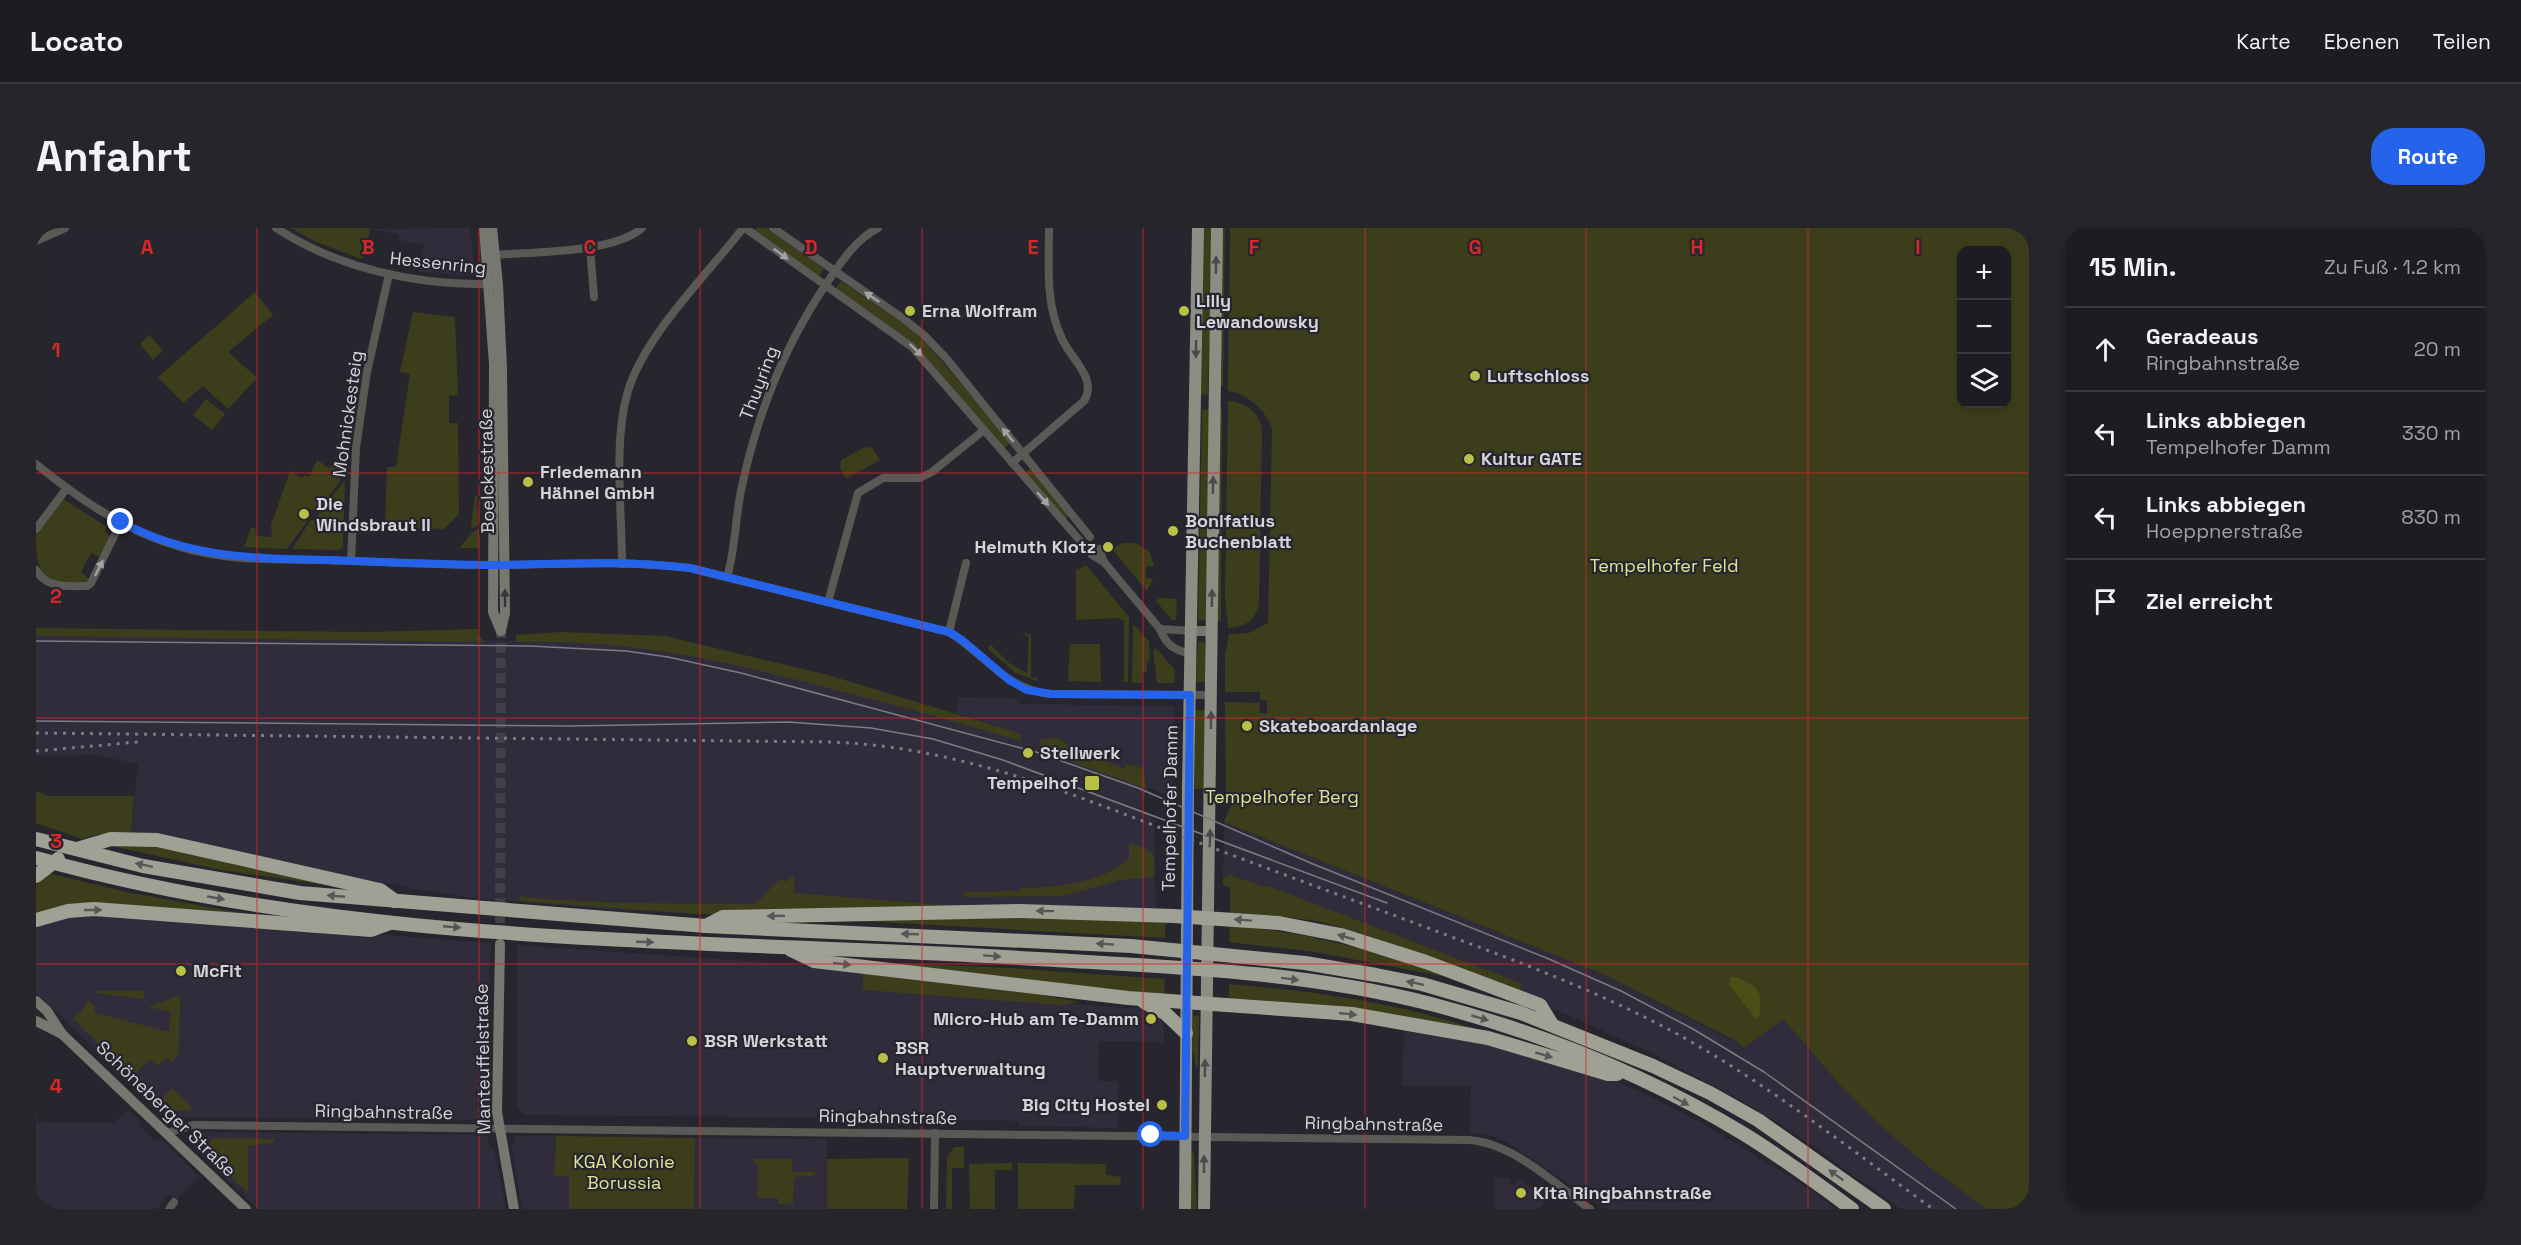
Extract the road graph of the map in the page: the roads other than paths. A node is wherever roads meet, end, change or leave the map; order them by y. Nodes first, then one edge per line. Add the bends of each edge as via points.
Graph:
1 (65, 228) edge
2 (276, 228) edge
3 (484, 228) edge
4 (492, 228) edge
5 (642, 228) edge
6 (744, 228) edge
7 (773, 228) edge
8 (878, 228) edge
9 (1049, 228) edge
10 (1198, 228) edge
11 (1217, 228) edge
12 (36, 241) edge
13 (590, 247) junction
14 (495, 255) junction
15 (835, 272) junction
16 (388, 274) junction
17 (494, 284) junction
18 (826, 285) junction
19 (594, 297) dead end
20 (1215, 397) junction
21 (1195, 399) junction
22 (984, 430) junction
23 (1023, 454) junction
24 (1012, 463) junction
25 (36, 464) edge
26 (67, 488) junction
27 (121, 522) junction
28 (1081, 524) junction
29 (36, 529) edge
30 (1072, 532) junction
31 (1090, 537) dead end
32 (1082, 543) dead end
33 (1099, 549) dead end
34 (1092, 555) dead end
35 (351, 561) junction
36 (966, 562) dead end
37 (1104, 562) junction
38 (622, 564) junction
39 (493, 565) junction
40 (506, 565) junction
41 (36, 570) edge
42 (727, 577) junction
43 (828, 602) junction
44 (1160, 629) junction
45 (1192, 631) junction
46 (1211, 631) junction
47 (949, 632) junction
48 (1191, 654) junction
49 (1190, 695) junction
50 (1211, 695) junction
51 (36, 838) edge
52 (36, 858) edge
53 (36, 876) edge
54 (394, 901) junction
55 (1187, 917) junction
56 (1208, 918) junction
57 (36, 920) edge
58 (393, 922) junction
59 (706, 926) junction
60 (500, 944) tunnel mouth
61 (786, 948) junction
62 (1134, 998) junction
63 (36, 1001) edge
64 (1186, 1001) junction
65 (1206, 1002) junction
66 (36, 1021) edge
67 (1551, 1023) junction
68 (1186, 1033) junction
69 (62, 1034) junction
70 (1630, 1074) junction
71 (499, 1128) junction
72 (167, 1133) junction
73 (935, 1133) junction
74 (1185, 1136) junction
75 (1204, 1136) junction
76 (246, 1209) edge
77 (514, 1209) edge
78 (934, 1209) edge
79 (1185, 1209) edge
80 (1204, 1209) edge
81 (1590, 1209) edge
82 (1852, 1209) edge
83 (1884, 1209) edge

1 - 12 street
2 - 16 street, Hessenring via 348,262
3 - 17 main road, Boelckestraße
4 - 14 main road, Boelckestraße
5 - 13 street via 626,239
6 -> 18 street
6 - 38 street via 650,343 630,383 622,431
7 - 15 street
8 - 15 street, Thuyring via 856,243
9 - 23 street via 1051,309 1060,337 1087,379 1089,389 1084,401
10 -> 21 main road, Tempelhofer Damm
20 -> 11 main road
13 - 14 street
13 - 19 street
14 - 17 main road, Boelckestraße
15 - 18 street, Thuyring
23 -> 15 street via 924,335
16 - 17 street, Hessenring via 435,282
16 - 35 street, Mohnickesteig via 356,448
17 - 39 main road, Boelckestraße
17 - 40 main road, Boelckestraße via 502,379
18 -> 22 street via 906,341
18 - 42 street, Thuyring via 789,345 749,453
20 - 21 main road
46 -> 20 main road
21 - 45 main road, Tempelhofer Damm
22 - 24 street
22 - 43 street via 926,476 884,478 858,493
23 - 24 street
23 - 28 street
24 -> 30 street
25 - 26 street
26 - 27 street
26 - 29 street
27 - 35 street via 172,545 218,555
41 -> 27 street via 40,578 53,585 87,586
28 - 30 street
28 - 31 street
30 - 32 street
33 - 37 street
34 - 37 street
35 - 39 street
36 - 47 street
37 - 44 street
38 - 40 street
38 - 42 street via 658,564
39 - 40 street
39 -> 40 main road, Boelckestraße via 493,612 501,631
42 - 43 street
43 - 47 street
44 - 45 street
44 - 48 street via 1168,645
45 - 46 main road
45 - 48 main road, Tempelhofer Damm
46 - 50 main road
47 - 49 street via 1027,690 1051,694
48 - 49 main road, Tempelhofer Damm
49 - 50 street
49 - 55 main road, Tempelhofer Damm
56 -> 50 main road
54 -> 51 highway via 300,893 225,881 143,866
52 -> 58 highway via 222,900
53 - 54 highway via 88,844 127,838 157,840 380,890
54 - 59 highway
55 - 56 highway
55 -> 59 highway via 1019,911 867,913 723,917
55 - 64 main road, Tempelhofer Damm
56 - 65 main road
67 -> 56 highway via 1540,1005 1388,949 1321,930
57 -> 58 highway via 94,909 371,930
58 -> 61 highway via 587,940
67 -> 59 highway via 1422,984 1328,966 1232,954 932,935
60 - 71 main road, Manteuffelstraße
61 -> 62 highway via 814,961
61 -> 70 highway via 1162,967 1335,985 1430,1004 1517,1030
62 - 64 highway
62 - 68 highway via 1165,1012
63 - 69 main road, Schöneberger Straße
64 - 65 highway
64 - 68 main road, Tempelhofer Damm
65 -> 70 highway via 1352,1014 1441,1028 1608,1074
75 -> 65 main road
66 - 69 main road, Schöneberger Straße
83 -> 67 highway via 1758,1120 1710,1093
68 - 74 main road, Tempelhofer Damm
69 - 72 main road, Schöneberger Straße
70 -> 82 highway via 1743,1133
71 - 72 street, Ringbahnstraße via 193,1125
71 - 73 street, Ringbahnstraße
71 - 77 main road, Manteuffelstraße
72 - 76 main road, Schöneberger Straße
73 - 74 street, Ringbahnstraße
73 - 78 street
74 - 75 street, Ringbahnstraße
74 - 79 main road, Tempelhofer Damm
80 -> 75 main road
75 - 81 street, Ringbahnstraße via 1484,1142 1514,1155

